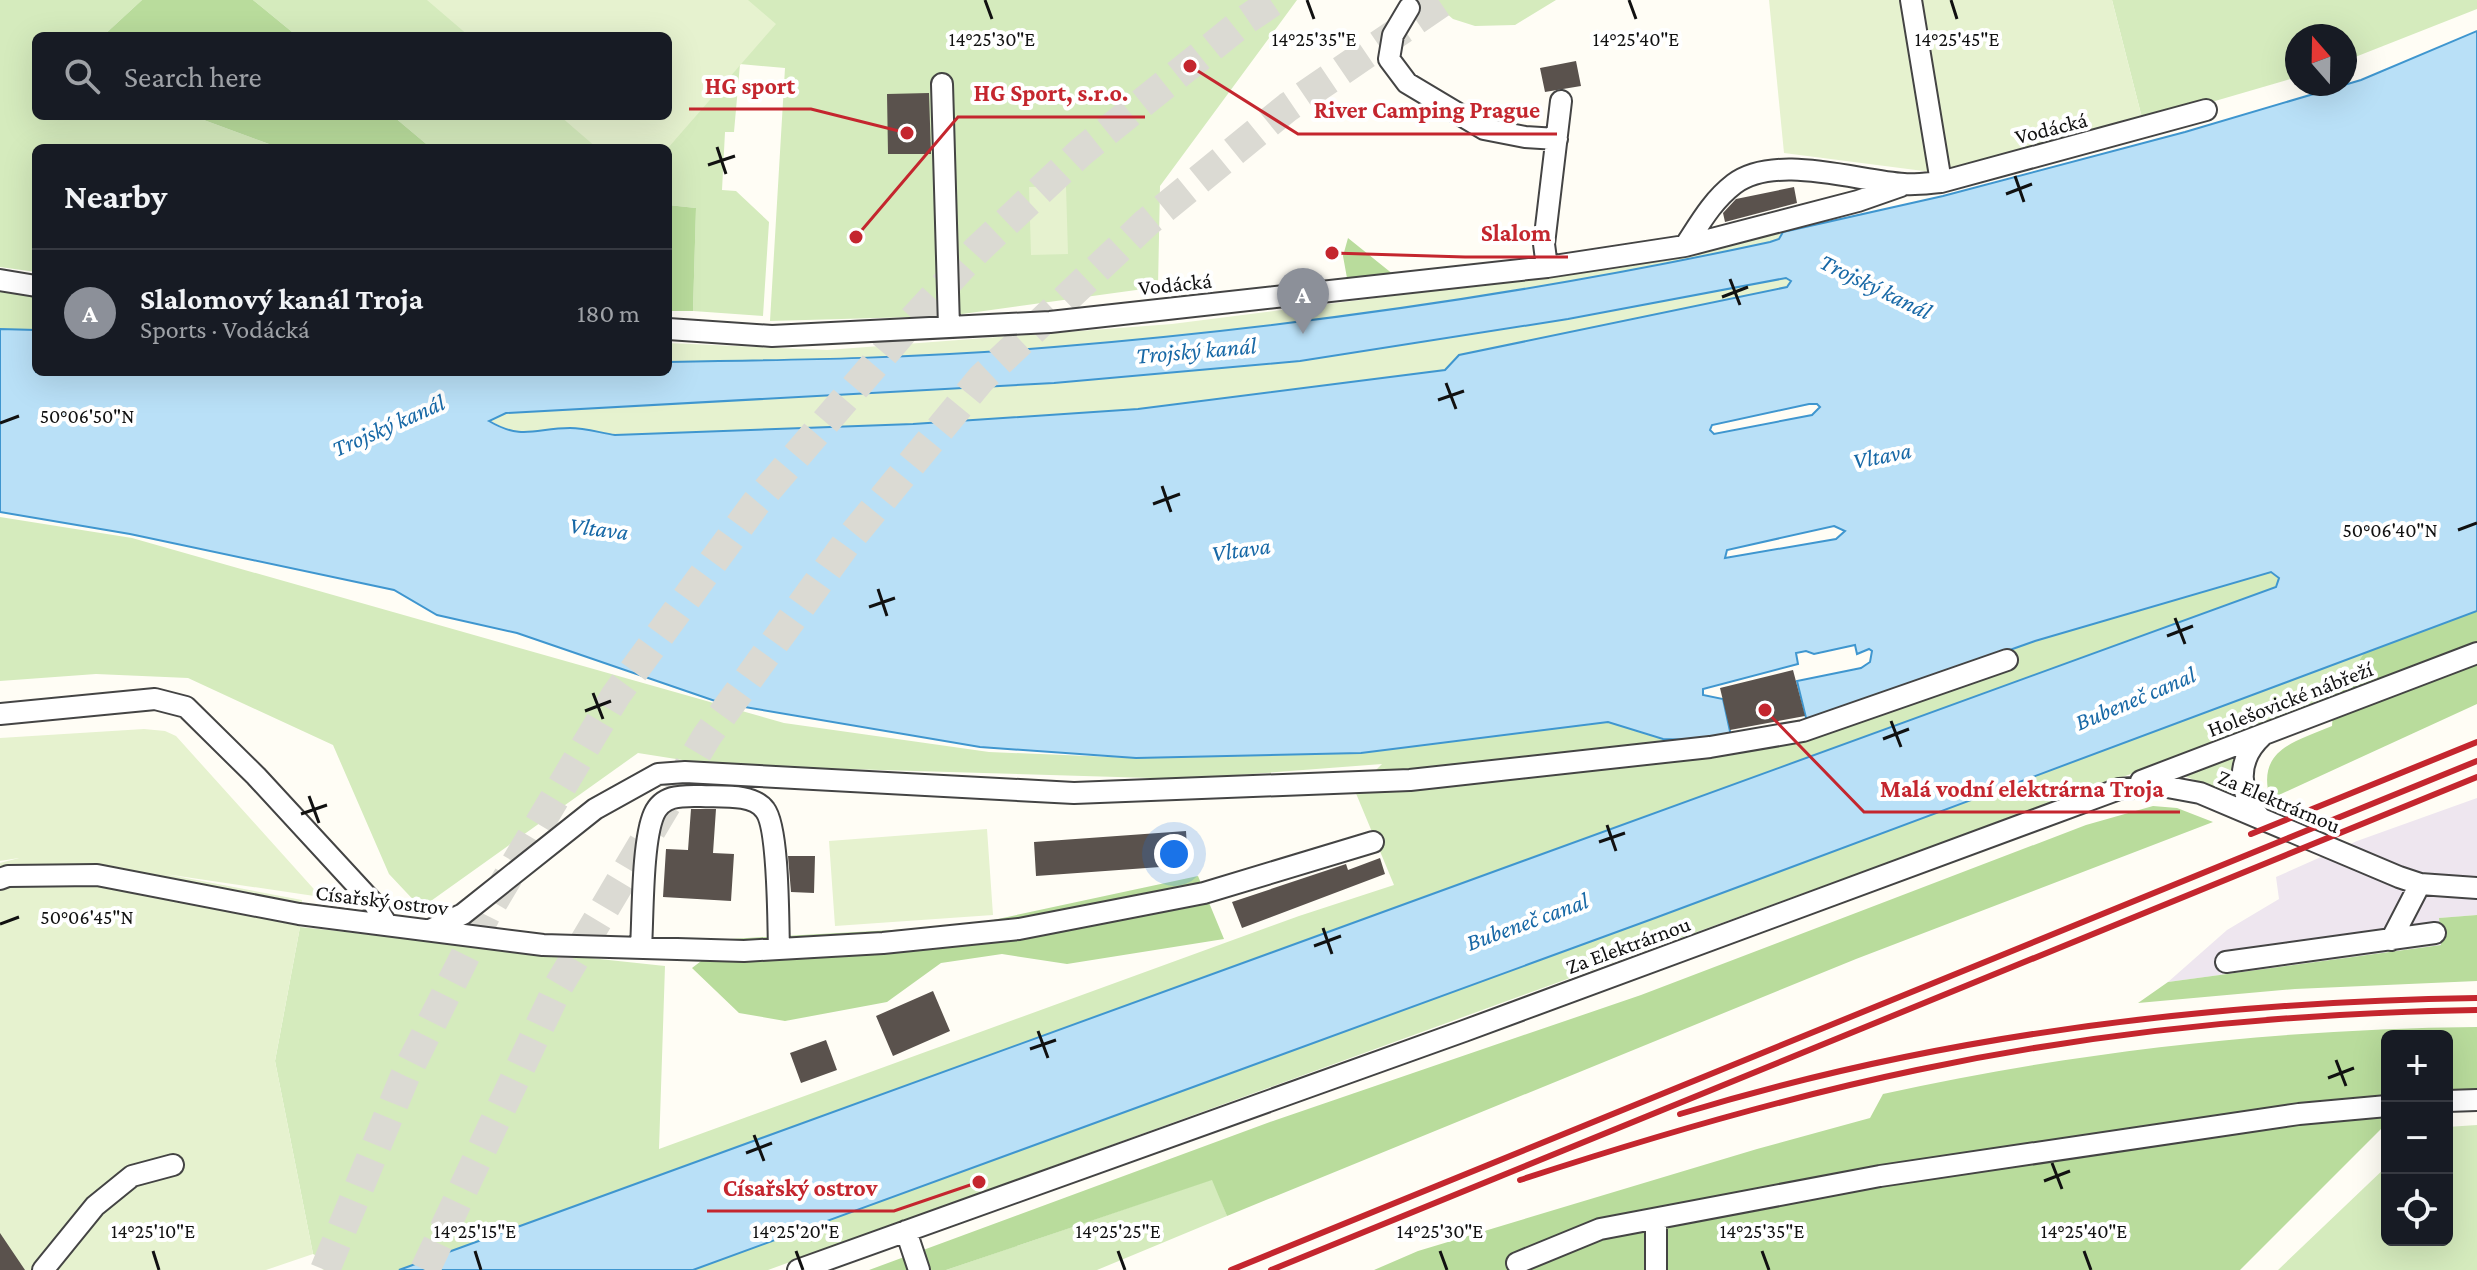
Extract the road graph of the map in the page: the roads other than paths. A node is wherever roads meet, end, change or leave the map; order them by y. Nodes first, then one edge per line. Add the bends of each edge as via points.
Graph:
1 (1911, 0) edge
2 (1409, 8) dead end
3 (942, 84) dead end
4 (1561, 101) dead end
5 (2206, 110) dead end
6 (1557, 139) junction
7 (1941, 182) junction
8 (1905, 184) junction
9 (1685, 246) junction
10 (1547, 267) junction
11 (0, 280) edge
12 (32, 285) edge
13 (949, 327) junction
14 (672, 329) edge
15 (2477, 653) edge
16 (2007, 660) dead end
17 (0, 714) edge
18 (2262, 736) junction
19 (2119, 789) junction
20 (2261, 819) junction
21 (1373, 842) dead end
22 (0, 879) edge
23 (2420, 884) junction
24 (2477, 888) edge
25 (387, 925) junction
26 (430, 930) junction
27 (2435, 933) dead end
28 (2391, 940) junction
29 (641, 948) junction
30 (779, 949) junction
31 (2226, 962) dead end
32 (2477, 1100) edge
33 (2453, 1101) edge
34 (2381, 1107) edge
35 (173, 1165) dead end
36 (1656, 1220) junction
37 (906, 1231) junction
38 (1517, 1263) dead end
39 (43, 1270) edge
40 (798, 1270) edge
41 (919, 1270) edge
42 (1656, 1270) edge

1 - 7 street
2 - 6 street via 1393,35 1389,59 1407,83 1484,129
3 - 13 street
4 - 6 street
5 - 7 street, Vodácká
6 - 10 street via 1544,244
7 - 8 street, Vodácká
8 - 9 street, Vodácká
8 - 9 street, Vodácká via 1775,169 1737,181 1713,203
9 - 10 street, Vodácká
10 - 13 street, Vodácká via 1050,322
11 - 12 street
13 - 14 street, Vodácká via 772,336
15 - 18 street, Holešovické nábřeží
16 - 26 street via 1803,731 1710,747 1410,780 1074,793 658,774 595,809 463,914
17 - 25 street via 155,699 186,707 375,905
18 - 19 street, Holešovické nábřeží
18 - 20 street via 2251,745 2241,777 2247,799
19 - 20 street, Za Elektrárnou via 2182,789
19 - 37 street, Za Elektrárnou
20 - 23 street, Za Elektrárnou
21 - 30 street, Císařský ostrov via 1204,893 1019,929
22 - 25 street, Císařský ostrov via 97,875 299,914
23 - 24 street, Za Elektrárnou
23 - 28 street
25 - 26 street, Císařský ostrov
26 - 29 street, Císařský ostrov via 543,945
27 - 28 street
28 - 31 street
29 - 30 street, Císařský ostrov
29 - 30 street via 651,826 661,805 676,796 732,797 764,808 775,861
32 - 33 street
34 - 36 street via 1880,1176
35 - 39 street via 122,1183 95,1206
36 - 38 street via 1600,1229
36 - 42 street
37 - 40 street, Za Elektrárnou
37 - 41 street

